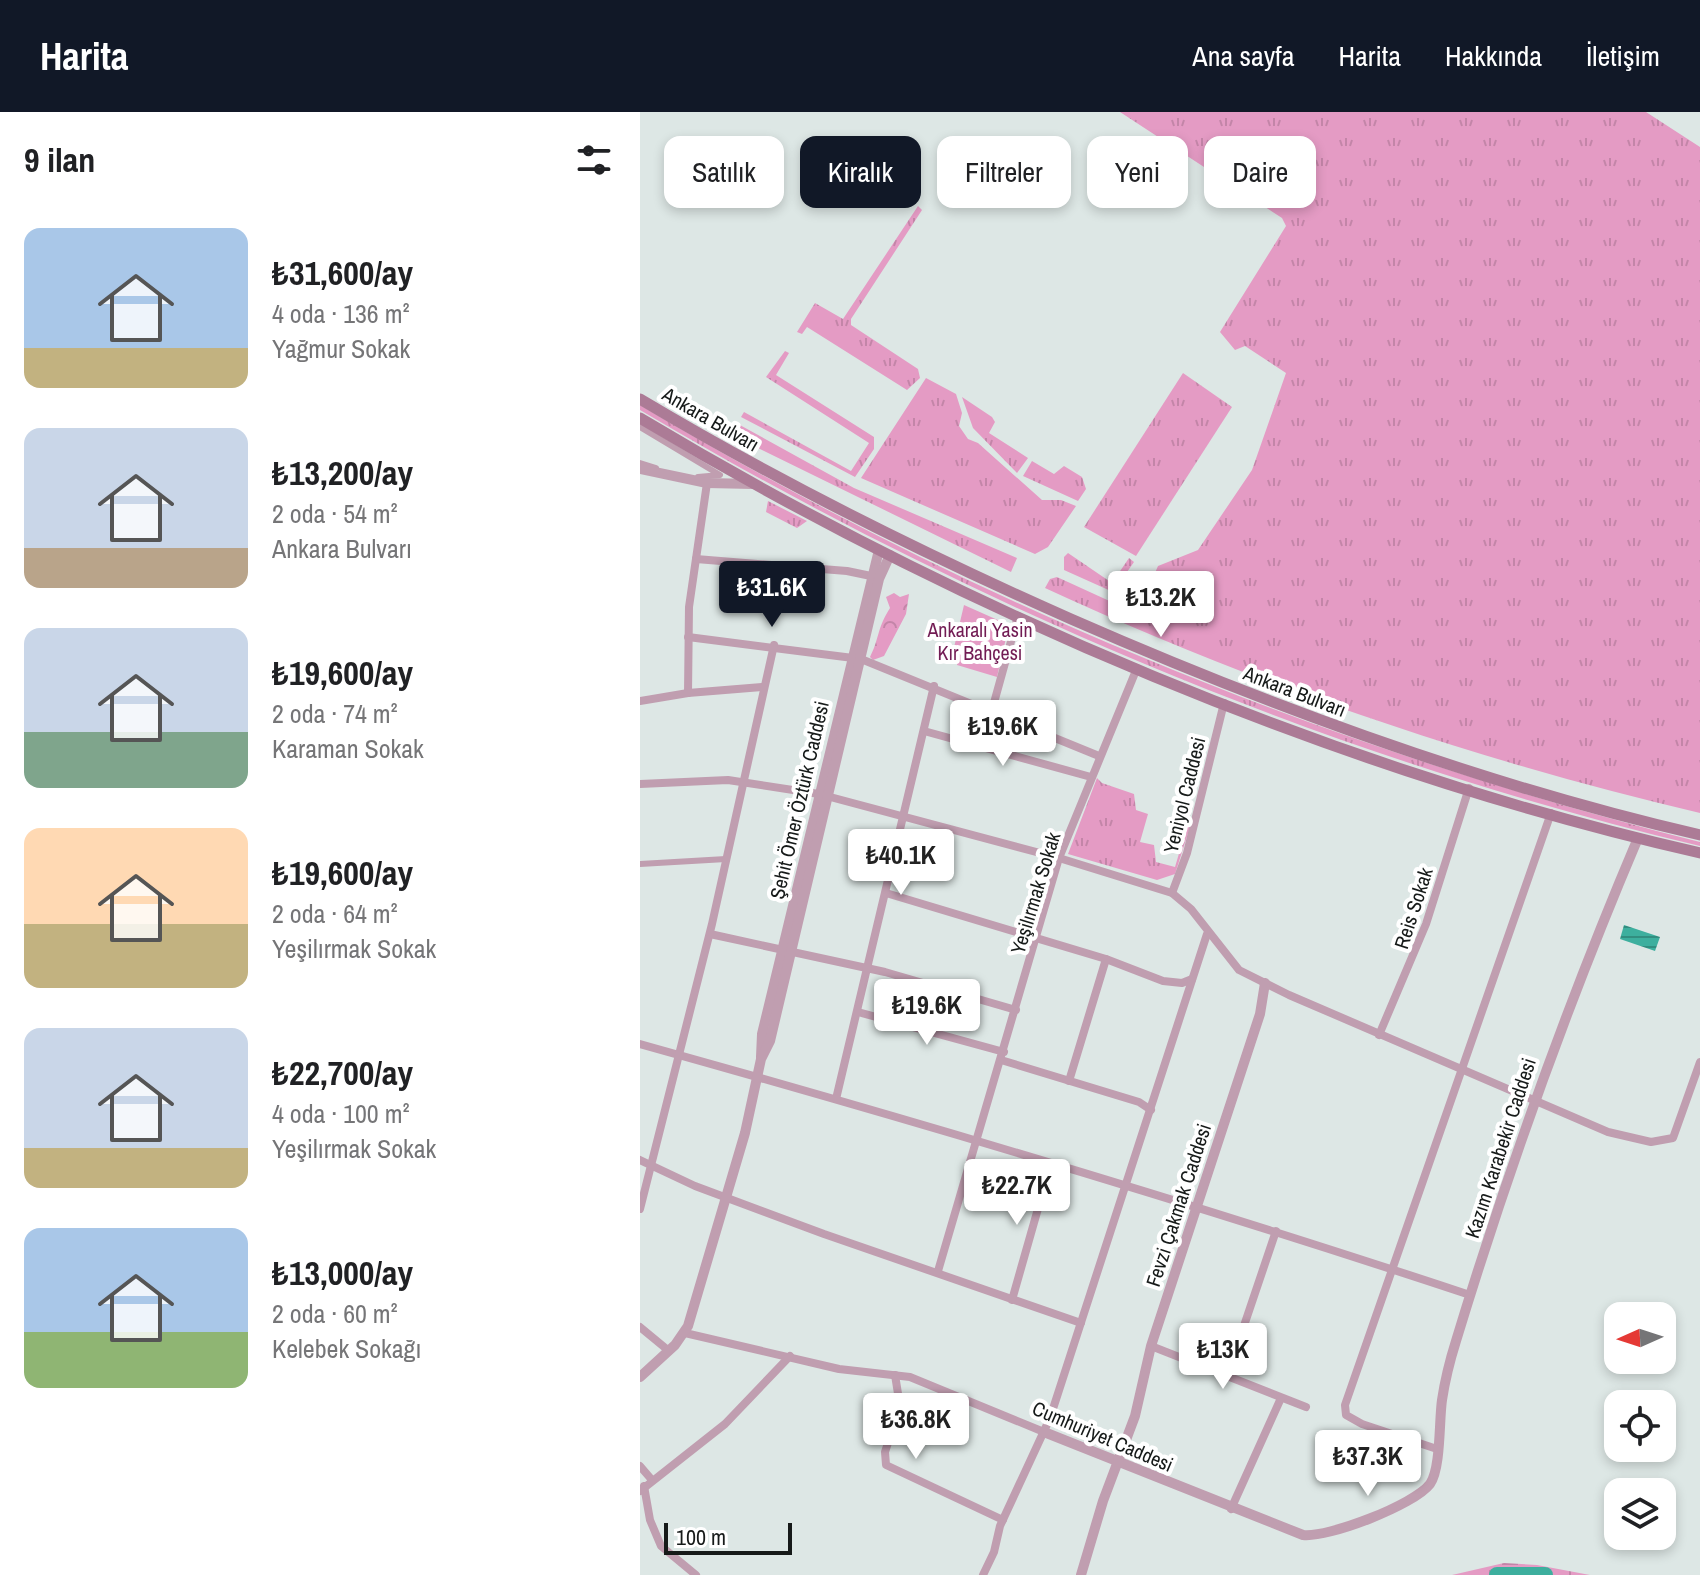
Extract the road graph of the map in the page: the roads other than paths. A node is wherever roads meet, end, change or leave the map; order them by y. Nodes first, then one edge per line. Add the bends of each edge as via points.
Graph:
1 (640, 399) edge
2 (640, 418) edge
3 (640, 427) edge
4 (640, 463) edge
5 (640, 469) edge
6 (707, 483) junction
7 (753, 484) junction
8 (885, 552) junction
9 (696, 559) junction
10 (871, 576) junction
11 (1018, 616) junction
12 (688, 637) junction
13 (774, 645) junction
14 (856, 658) junction
15 (1137, 668) junction
16 (934, 686) junction
17 (762, 687) junction
18 (688, 693) junction
19 (640, 701) edge
20 (1224, 703) junction
21 (992, 710) junction
22 (924, 731) junction
23 (1099, 756) junction
24 (1091, 777) junction
25 (742, 782) junction
26 (640, 784) edge
27 (1469, 788) junction
28 (823, 795) junction
29 (1551, 813) junction
30 (903, 819) junction
31 (1700, 835) edge
32 (1638, 838) junction
33 (1700, 853) edge
34 (1059, 858) junction
35 (726, 859) junction
36 (640, 864) edge
37 (886, 893) junction
38 (1172, 893) junction
39 (710, 934) junction
40 (1207, 934) junction
41 (1038, 938) junction
42 (787, 950) junction
43 (1106, 959) junction
44 (865, 969) junction
45 (1192, 979) junction
46 (1265, 983) junction
47 (939, 987) junction
48 (1016, 1010) junction
49 (858, 1012) junction
50 (928, 1031) junction
51 (1379, 1035) junction
52 (640, 1044) edge
53 (679, 1055) junction
54 (1003, 1056) junction
55 (1700, 1062) edge
56 (1462, 1070) junction
57 (757, 1076) junction
58 (1069, 1081) junction
59 (836, 1099) junction
60 (1533, 1101) junction
61 (1151, 1110) junction
62 (977, 1141) junction
63 (640, 1160) edge
64 (1051, 1163) junction
65 (652, 1166) junction
66 (1126, 1185) junction
67 (727, 1197) junction
68 (1199, 1208) junction
69 (640, 1209) edge
70 (1276, 1231) junction
71 (1393, 1270) junction
72 (938, 1271) junction
73 (1470, 1295) junction
74 (1012, 1300) junction
75 (1081, 1323) junction
76 (640, 1327) edge
77 (685, 1333) junction
78 (1151, 1346) junction
79 (669, 1351) junction
80 (790, 1356) junction
81 (895, 1375) junction
82 (1227, 1376) junction
83 (640, 1377) edge
84 (1281, 1398) junction
85 (1306, 1407) dead end
86 (1044, 1432) junction
87 (1437, 1449) junction
88 (1117, 1463) junction
89 (640, 1466) edge
90 (645, 1486) edge
91 (1231, 1509) junction
92 (1003, 1520) junction
93 (1319, 1535) joint
94 (696, 1575) edge
95 (983, 1575) edge
96 (1081, 1575) edge

1 - 31 main road, Ankara Bulvarı via 766,471 938,558 1155,655 1407,751
2 - 7 main road, Ankara Bulvarı
3 - 4 street via 720,475 694,476
5 - 6 street
6 - 7 street
6 - 9 street
7 - 8 main road, Ankara Bulvarı
8 - 10 street, Şehit Ömer Öztürk Caddesi
8 - 11 main road, Ankara Bulvarı
8 - 14 street, Şehit Ömer Öztürk Caddesi
9 - 10 street
9 - 12 street
10 - 14 street, Şehit Ömer Öztürk Caddesi
11 - 15 main road, Ankara Bulvarı
11 - 21 street
12 - 13 street
12 - 18 street
13 - 14 street
13 - 17 street
14 - 16 street
14 - 28 street, Şehit Ömer Öztürk Caddesi
15 - 20 main road, Ankara Bulvarı
15 - 23 street, Yeşilırmak Sokak
16 - 21 street
16 - 22 street
17 - 18 street
17 - 25 street
18 - 19 street
20 - 27 main road, Ankara Bulvarı
20 - 38 street, Yeniyol Caddesi
21 - 23 street
22 - 24 street
22 - 30 street
23 - 24 street, Yeşilırmak Sokak
24 - 34 street, Yeşilırmak Sokak
25 - 26 street
25 - 28 street
25 - 35 street
27 - 29 main road, Ankara Bulvarı
27 - 51 street, Reis Sokak via 1426,924
28 - 30 street
28 - 42 street, Şehit Ömer Öztürk Caddesi
29 - 32 main road, Ankara Bulvarı
29 - 56 street
30 - 34 street
30 - 37 street
32 - 33 main road, Ankara Bulvarı
32 - 60 street, Kazım Karabekir Caddesi
34 - 38 street
34 - 41 street, Yeşilırmak Sokak
35 - 36 street
35 - 39 street
37 - 41 street
37 - 44 street
38 - 40 street via 1191,909
39 - 42 street
39 - 53 street
40 - 45 street
40 - 46 street via 1239,970
41 - 43 street
41 - 48 street, Yeşilırmak Sokak
42 - 44 street
42 - 57 street, Şehit Ömer Öztürk Caddesi via 762,1034
43 - 45 street via 1163,981
43 - 58 street
44 - 47 street
44 - 49 street
45 - 61 street
46 - 51 street
46 - 68 street, Fevzi Çakmak Caddesi
47 - 48 street
47 - 50 street
48 - 54 street, Yeşilırmak Sokak
49 - 50 street
49 - 59 street
50 - 54 street
51 - 56 street
52 - 53 street
53 - 57 street
53 - 65 street
54 - 58 street
54 - 62 street, Yeşilırmak Sokak
55 - 60 street via 1676,1133 1663,1142 1608,1132
56 - 60 street
56 - 71 street
57 - 59 street
57 - 67 street, Şehit Ömer Öztürk Caddesi
58 - 61 street
59 - 62 street
60 - 73 street, Kazım Karabekir Caddesi
61 - 66 street
62 - 64 street
62 - 72 street, Yeşilırmak Sokak
63 - 65 street
64 - 66 street
64 - 74 street
65 - 67 street
65 - 69 street
66 - 68 street
66 - 75 street
67 - 72 street
67 - 77 street, Şehit Ömer Öztürk Caddesi
68 - 70 street
68 - 78 street, Fevzi Çakmak Caddesi
70 - 71 street
70 - 82 street
71 - 73 street
71 - 87 street via 1344,1411 1362,1424
72 - 74 street
73 - 87 street, Kazım Karabekir Caddesi via 1445,1385
74 - 75 street
75 - 86 street
76 - 79 street
77 - 79 street, Şehit Ömer Öztürk Caddesi
77 - 80 street, Cumhuriyet Caddesi
78 - 82 street
78 - 88 street, Fevzi Çakmak Caddesi via 1135,1416
79 - 83 street, Şehit Ömer Öztürk Caddesi
80 - 81 street, Cumhuriyet Caddesi via 839,1369
80 - 90 street via 725,1424
81 - 86 street, Cumhuriyet Caddesi via 972,1400
81 - 92 street via 900,1406 883,1457 886,1465
82 - 84 street
84 - 85 street
84 - 91 street
86 - 88 street, Cumhuriyet Caddesi
86 - 92 street
87 - 93 street, Kazım Karabekir Caddesi via 1432,1480 1410,1499
88 - 91 street, Cumhuriyet Caddesi
88 - 96 street, Fevzi Çakmak Caddesi
89 - 90 street
90 - 94 street via 661,1546
91 - 93 street, Cumhuriyet Caddesi via 1292,1533
92 - 95 street

